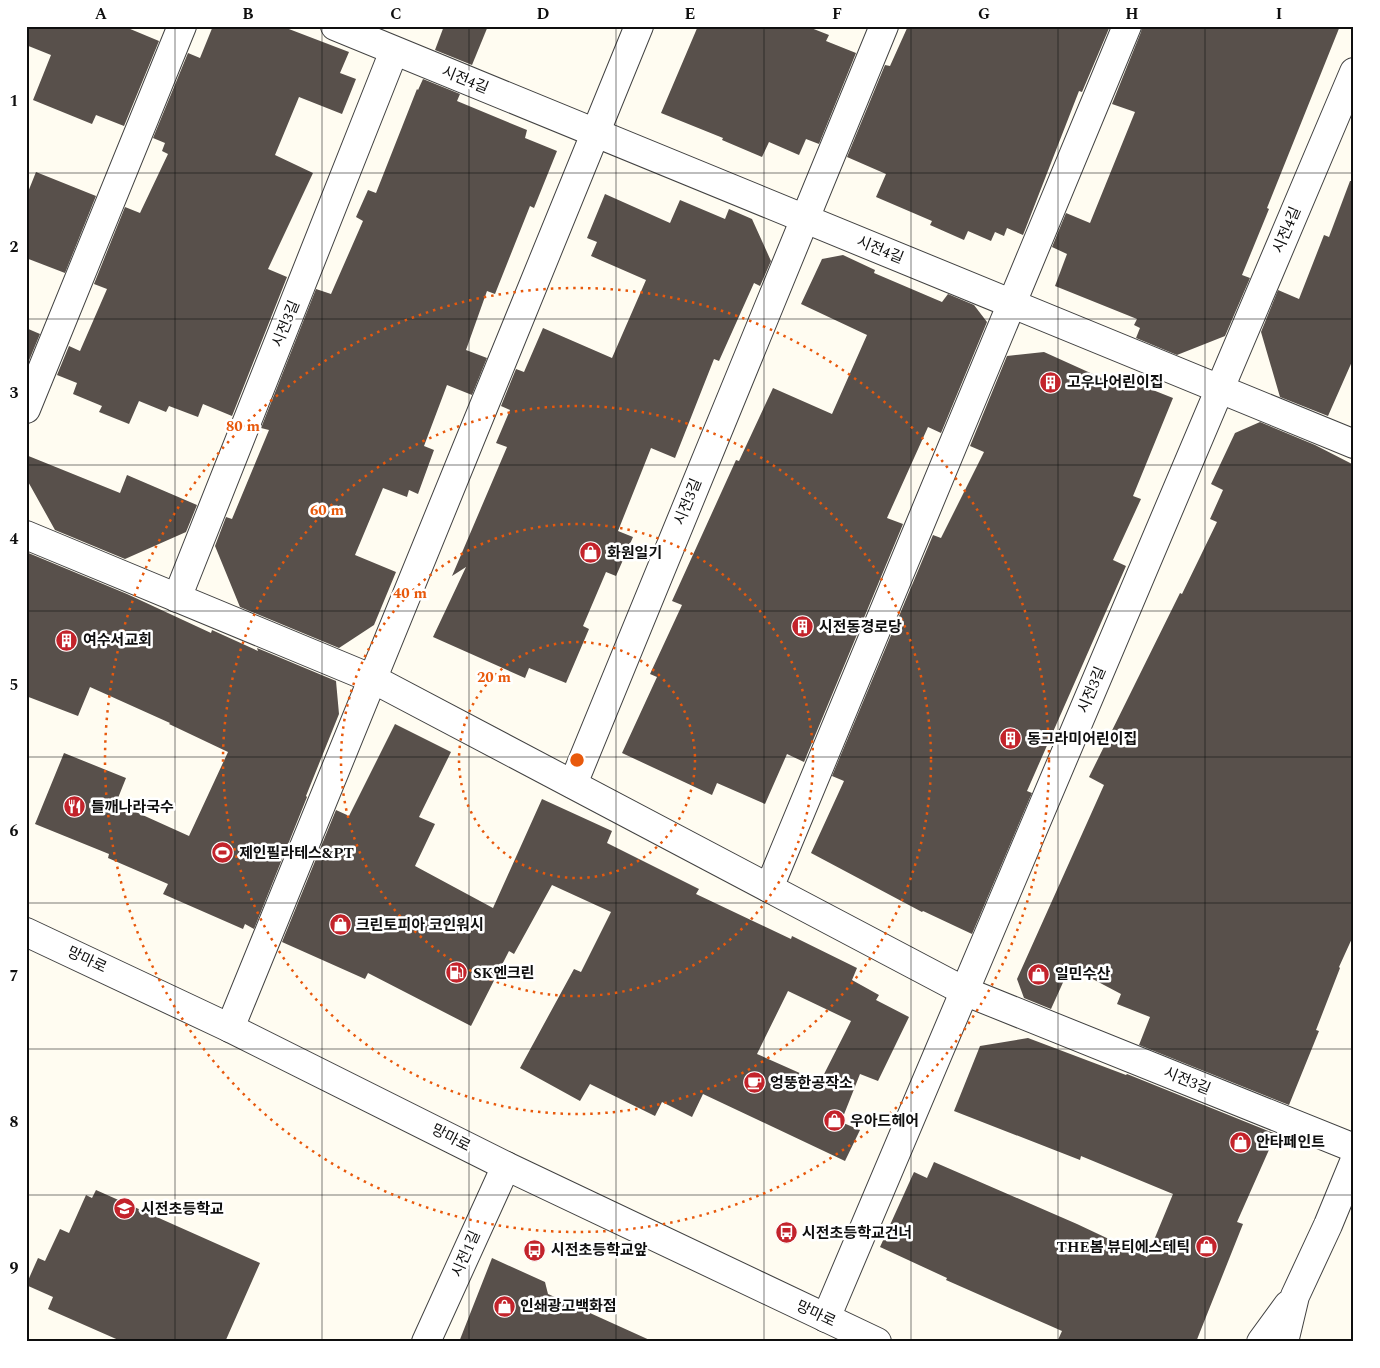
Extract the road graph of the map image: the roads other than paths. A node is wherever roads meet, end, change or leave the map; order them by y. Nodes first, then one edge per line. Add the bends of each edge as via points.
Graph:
1 (182, 26) edge
2 (335, 26) edge
3 (639, 26) edge
4 (884, 26) edge
5 (1127, 26) edge
6 (394, 50) junction
7 (1354, 72) edge
8 (595, 133) junction
9 (804, 219) junction
10 (1011, 304) junction
11 (1219, 389) junction
12 (26, 409) edge
13 (1354, 444) edge
14 (26, 535) edge
15 (177, 598) junction
16 (373, 679) junction
17 (573, 784) junction
18 (769, 888) junction
19 (26, 932) edge
20 (964, 991) junction
21 (230, 1028) junction
22 (1354, 1148) edge
23 (1354, 1162) edge
24 (506, 1166) junction
25 (1295, 1296) junction
26 (826, 1318) junction
27 (426, 1342) edge
28 (877, 1342) edge
29 (1261, 1342) edge
30 (1284, 1342) edge

1 - 12 street
2 - 6 street, 시전4길
3 - 8 street
4 - 9 street
5 - 10 street
6 - 8 street, 시전4길
6 - 15 street, 시전3길
7 - 11 street, 시전4길
8 - 9 street, 시전4길
8 - 16 street
9 - 10 street, 시전4길
9 - 17 street, 시전3길
10 - 11 street, 시전4길
10 - 18 street
11 - 13 street, 시전4길
11 - 20 street, 시전3길
14 - 15 street, 시전3길
15 - 16 street, 시전3길
16 - 17 street, 시전3길
16 - 21 street
17 - 18 street, 시전3길
18 - 20 street, 시전3길
19 - 21 street, 망마로
20 - 22 street, 시전3길
20 - 26 street
21 - 24 street, 망마로
23 - 25 street
24 - 26 street, 망마로
24 - 27 street, 시전1길
25 - 29 street
25 - 30 street
26 - 28 street, 망마로

